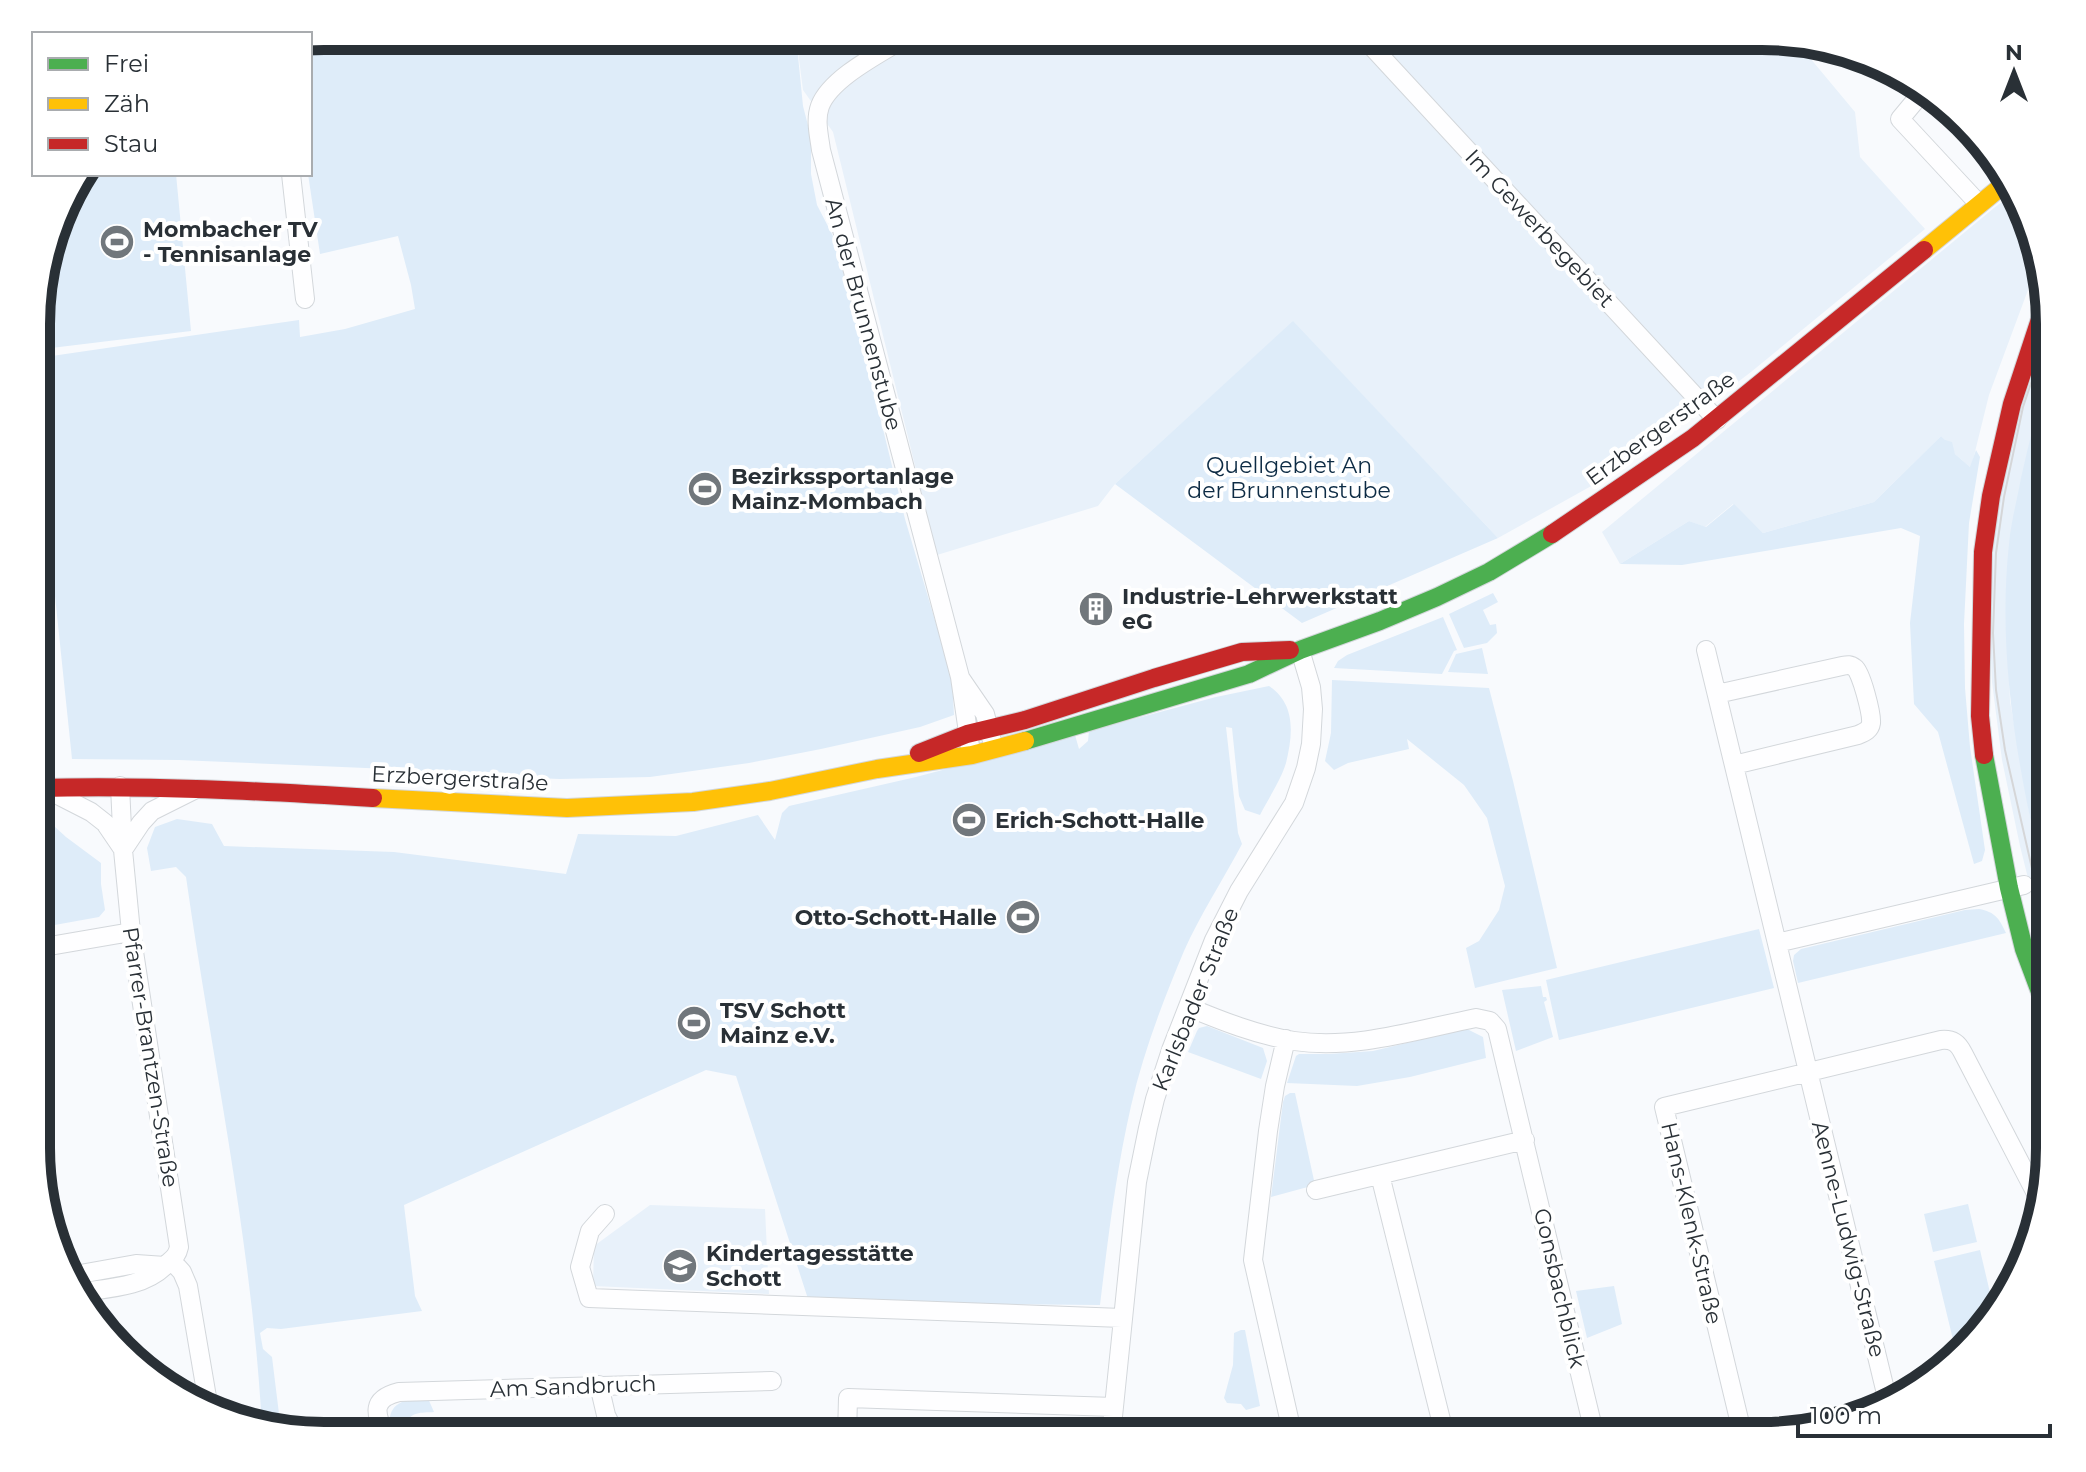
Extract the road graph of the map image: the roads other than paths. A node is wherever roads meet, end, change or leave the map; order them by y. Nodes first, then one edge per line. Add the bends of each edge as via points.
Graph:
1 (885, 51) edge
2 (1376, 51) edge
3 (1915, 98) edge
4 (291, 176) edge
5 (1999, 188) edge
6 (1979, 204) junction
7 (305, 299) dead end
8 (2035, 334) edge
9 (1717, 420) junction
10 (1300, 650) junction
11 (1706, 650) dead end
12 (960, 677) junction
13 (1717, 694) junction
14 (988, 728) junction
15 (967, 734) junction
16 (994, 749) junction
17 (972, 755) junction
18 (1734, 765) junction
19 (877, 769) junction
20 (120, 786) junction
21 (51, 787) edge
22 (198, 788) junction
23 (51, 792) edge
24 (123, 850) junction
25 (2016, 886) junction
26 (131, 932) junction
27 (2035, 939) edge
28 (1777, 943) junction
29 (51, 946) edge
30 (2035, 978) edge
31 (1188, 1007) junction
32 (1286, 1039) junction
33 (1809, 1073) junction
34 (1525, 1140) junction
35 (1380, 1175) junction
36 (2033, 1187) edge
37 (1316, 1190) dead end
38 (605, 1214) dead end
39 (169, 1264) junction
40 (81, 1274) edge
41 (91, 1291) edge
42 (1122, 1318) junction
43 (772, 1381) dead end
44 (599, 1385) junction
45 (1886, 1392) edge
46 (207, 1395) edge
47 (1114, 1407) junction
48 (380, 1421) edge
49 (609, 1421) edge
50 (847, 1421) edge
51 (1112, 1422) edge
52 (1290, 1422) edge
53 (1441, 1422) edge
54 (1592, 1422) edge
55 (1740, 1422) edge

1 - 12 street, An der Brunnenstube via 826,94 818,130
2 - 9 street, Im Gewerbegebiet
3 - 6 street via 1900,119
4 - 7 street
5 - 6 main road, Erzbergerstraße
6 - 9 main road, Erzbergerstraße
8 - 25 main road via 1993,483 1983,552 1981,627
9 - 10 main road, Erzbergerstraße via 1489,572
10 - 14 main road, Erzbergerstraße via 1242,652
10 - 16 main road, Erzbergerstraße via 1249,674
10 - 31 street, Karlsbader Straße via 1313,709 1302,780 1294,803 1221,928
11 - 13 street, Aenne-Ludwig-Straße
12 - 14 street, An der Brunnenstube via 985,714
12 - 15 street, An der Brunnenstube
13 - 18 street, Aenne-Ludwig-Straße
13 - 18 street via 1851,665 1861,676 1871,718 1867,732
14 - 15 main road, Erzbergerstraße
14 - 16 street, An der Brunnenstube
15 - 17 street, An der Brunnenstube
15 - 19 main road, Erzbergerstraße
16 - 17 main road, Erzbergerstraße
17 - 19 main road, Erzbergerstraße
18 - 28 street, Aenne-Ludwig-Straße
19 - 22 main road, Erzbergerstraße via 693,802 567,808
20 - 21 main road, Erzbergerstraße
20 - 22 main road, Erzbergerstraße
20 - 24 street, Pfarrer-Brantzen-Straße
22 - 24 street via 152,811
23 - 24 street via 105,823
24 - 26 street, Pfarrer-Brantzen-Straße
25 - 27 main road
25 - 28 street
25 - 30 main road via 2024,949
26 - 29 street
26 - 39 street, Pfarrer-Brantzen-Straße via 179,1238 177,1255
28 - 33 street, Aenne-Ludwig-Straße
31 - 32 street, Gonsbachblick
31 - 42 street, Karlsbader Straße via 1148,1128
32 - 34 street, Gonsbachblick via 1359,1042 1476,1018 1490,1021 1497,1029
32 - 52 street via 1270,1116 1253,1260
33 - 36 street via 1941,1040 1955,1042
33 - 45 street, Aenne-Ludwig-Straße
33 - 55 street, Hans-Klenk-Straße via 1664,1107
34 - 35 street
34 - 54 street, Gonsbachblick
35 - 37 street
35 - 53 street
38 - 42 street via 590,1231 580,1267 589,1298
39 - 40 street
39 - 41 street via 138,1283
39 - 46 street via 182,1272 188,1286
42 - 47 street, Karlsbader Straße
43 - 44 street, Am Sandbruch
44 - 48 street, Am Sandbruch via 399,1392 378,1402
44 - 49 street
47 - 50 street via 848,1398
47 - 51 street, Karlsbader Straße

